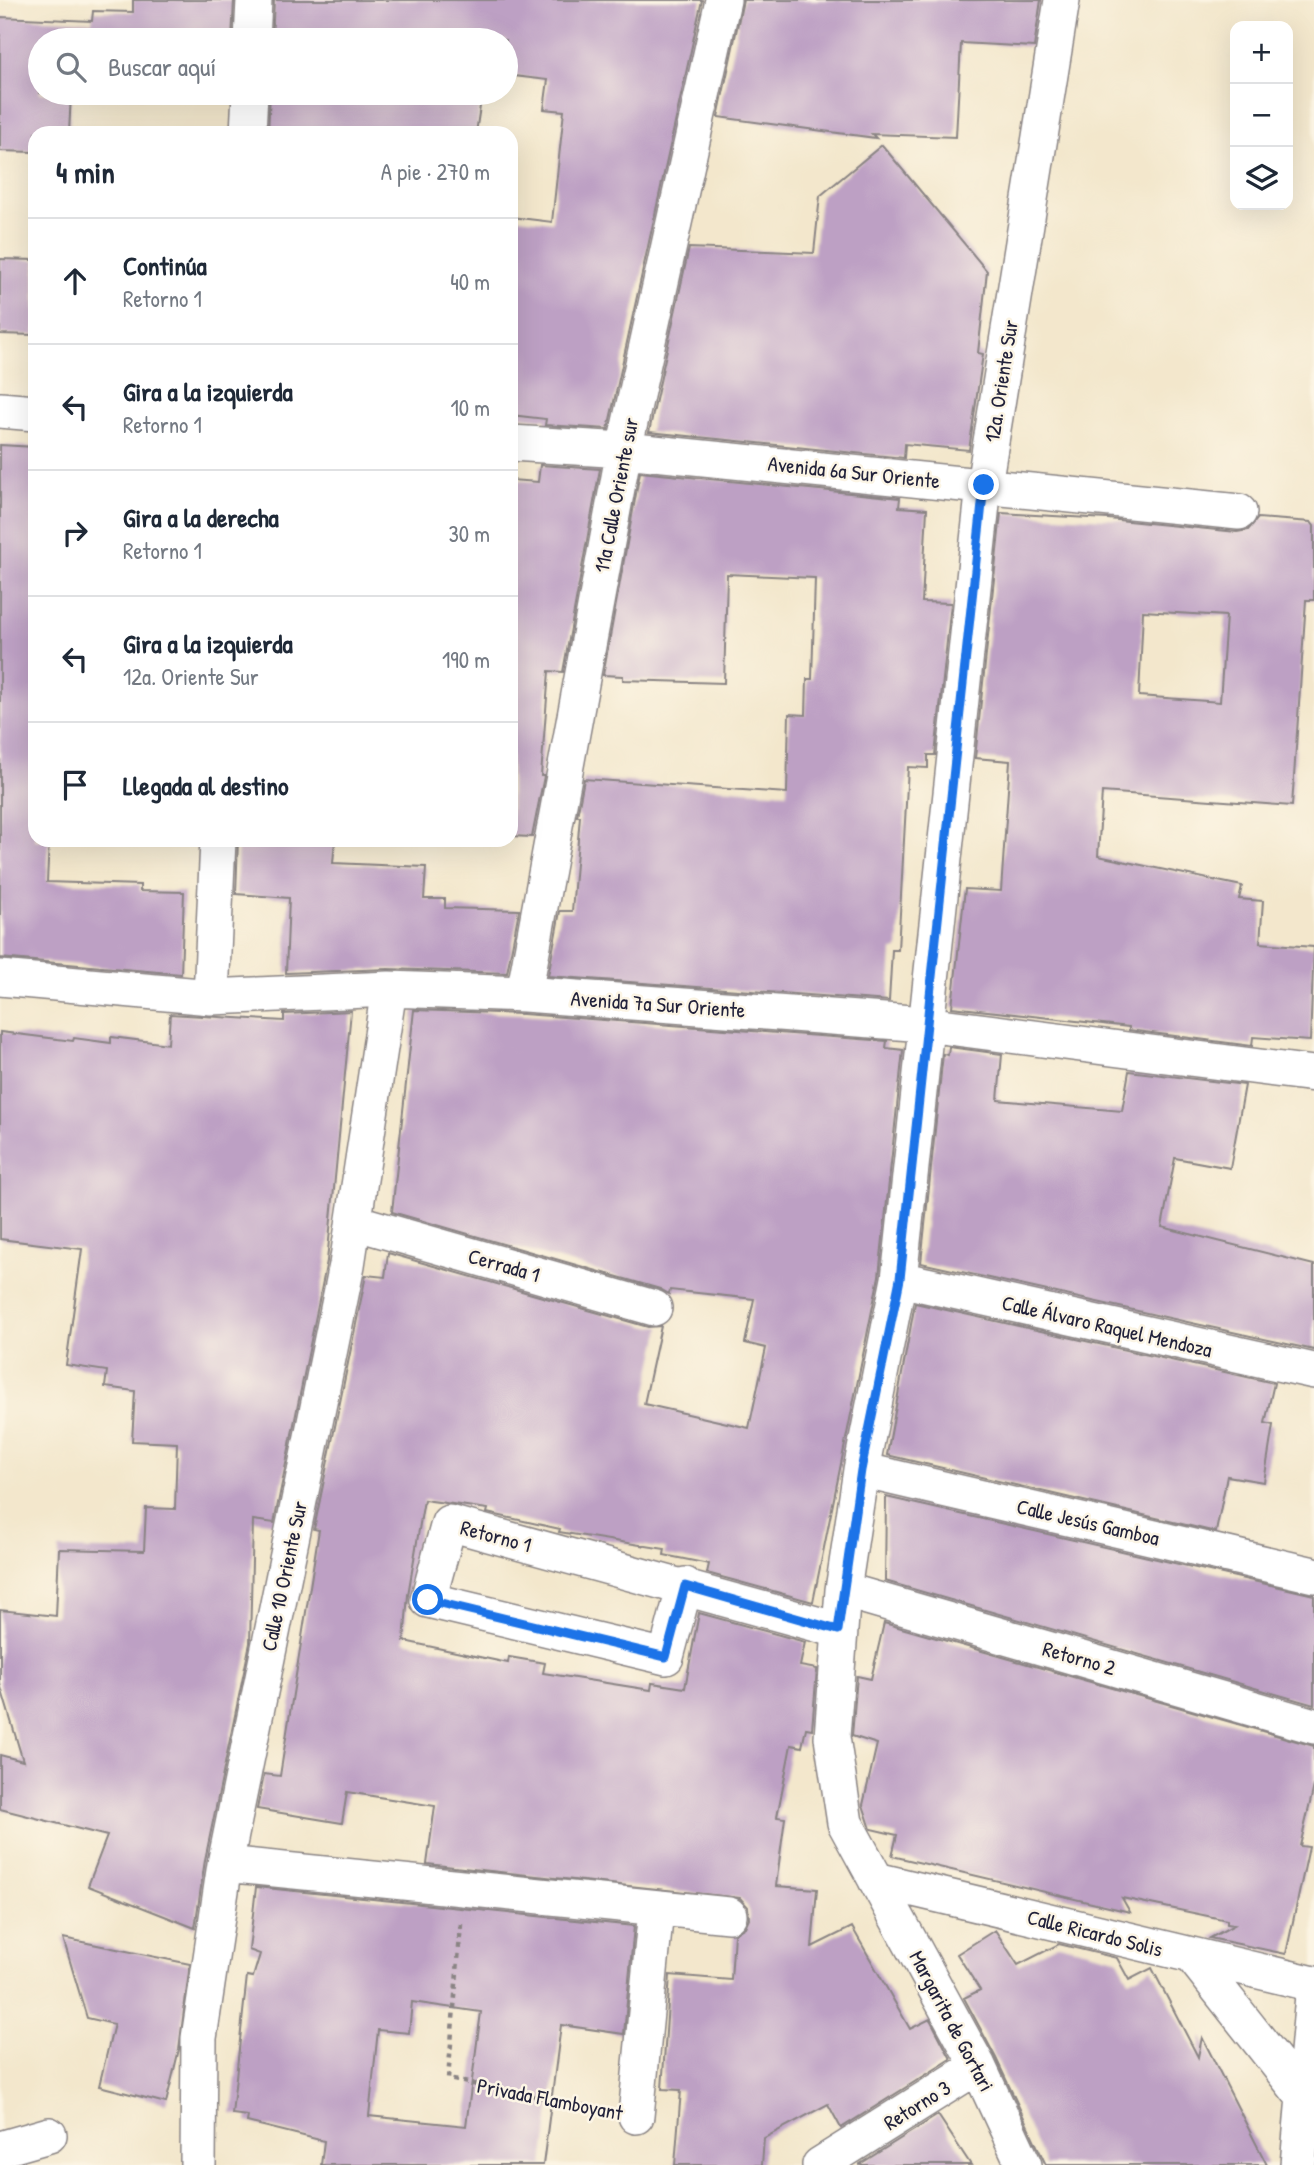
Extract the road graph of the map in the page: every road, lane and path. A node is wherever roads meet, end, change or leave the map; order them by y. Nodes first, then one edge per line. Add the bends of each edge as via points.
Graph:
1 (254, 0) edge
2 (723, 0) edge
3 (1062, 0) edge
4 (253, 28) edge
5 (249, 105) edge
6 (248, 126) edge
7 (0, 410) edge
8 (28, 412) edge
9 (518, 443) edge
10 (624, 450) junction
11 (984, 485) junction
12 (1239, 512) dead end
13 (218, 847) edge
14 (0, 978) edge
15 (389, 989) junction
16 (524, 994) junction
17 (211, 997) junction
18 (925, 1024) junction
19 (1314, 1073) edge
20 (354, 1222) junction
21 (900, 1279) junction
22 (654, 1308) dead end
23 (1314, 1371) edge
24 (861, 1470) junction
25 (1314, 1575) edge
26 (685, 1586) junction
27 (844, 1590) junction
28 (838, 1630) junction
29 (1314, 1726) edge
30 (225, 1864) junction
31 (876, 1880) junction
32 (464, 1888) junction
33 (656, 1909) junction
34 (729, 1914) dead end
35 (1194, 1958) junction
36 (1314, 1984) edge
37 (978, 2066) junction
38 (1302, 2095) junction
39 (636, 2116) joint
40 (49, 2135) dead end
41 (0, 2148) edge
42 (198, 2165) edge
43 (820, 2165) edge
44 (1024, 2165) edge
45 (1298, 2165) edge

1 - 4 street
2 - 10 street, 11a Calle Oriente sur
3 - 11 street, 12a. Oriente Sur
5 - 6 street
7 - 8 street
9 - 10 street, Avenida 6a Sur Oriente
10 - 11 street, Avenida 6a Sur Oriente
10 - 16 street, 11a Calle Oriente sur
11 - 12 street, Avenida 6a Sur Oriente
11 - 18 street, 12a. Oriente Sur
13 - 17 street
14 - 17 street, Avenida 7a Sur Oriente
15 - 16 street, Avenida 7a Sur Oriente
15 - 17 street, Avenida 7a Sur Oriente
15 - 20 street, Calle 10 Oriente Sur
16 - 18 street, Avenida 7a Sur Oriente
18 - 19 street, Avenida 7a Sur Oriente
18 - 21 street, 12a. Oriente Sur
20 - 22 street, Cerrada 1
20 - 30 street, Calle 10 Oriente Sur
21 - 23 street, Calle Álvaro Raquel Mendoza
21 - 24 street, 12a. Oriente Sur
24 - 25 street, Calle Jesús Gamboa
24 - 27 street, 12a. Oriente Sur
26 - 26 street, Retorno 1 via 449,1523 428,1600 666,1657
26 - 28 street, Retorno 1
27 - 28 street, 12a. Oriente Sur
27 - 29 street, Retorno 2
28 - 31 street, 12a. Oriente Sur via 832,1737 845,1823
30 - 32 street
30 - 42 street, Calle 10 Oriente Sur via 199,2038
31 - 35 street, Calle Ricardo Solis
31 - 37 street, Margarita de Gortari
32 - 33 street
32 - 39 path, Privada Flamboyant via 448,2079
33 - 34 street
33 - 39 street, Privada Flamboyant
35 - 36 street, Calle Ricardo Solis
35 - 38 street
36 - 38 street
37 - 43 street, Retorno 3
37 - 44 street, Margarita de Gortari
38 - 45 street
40 - 41 street

